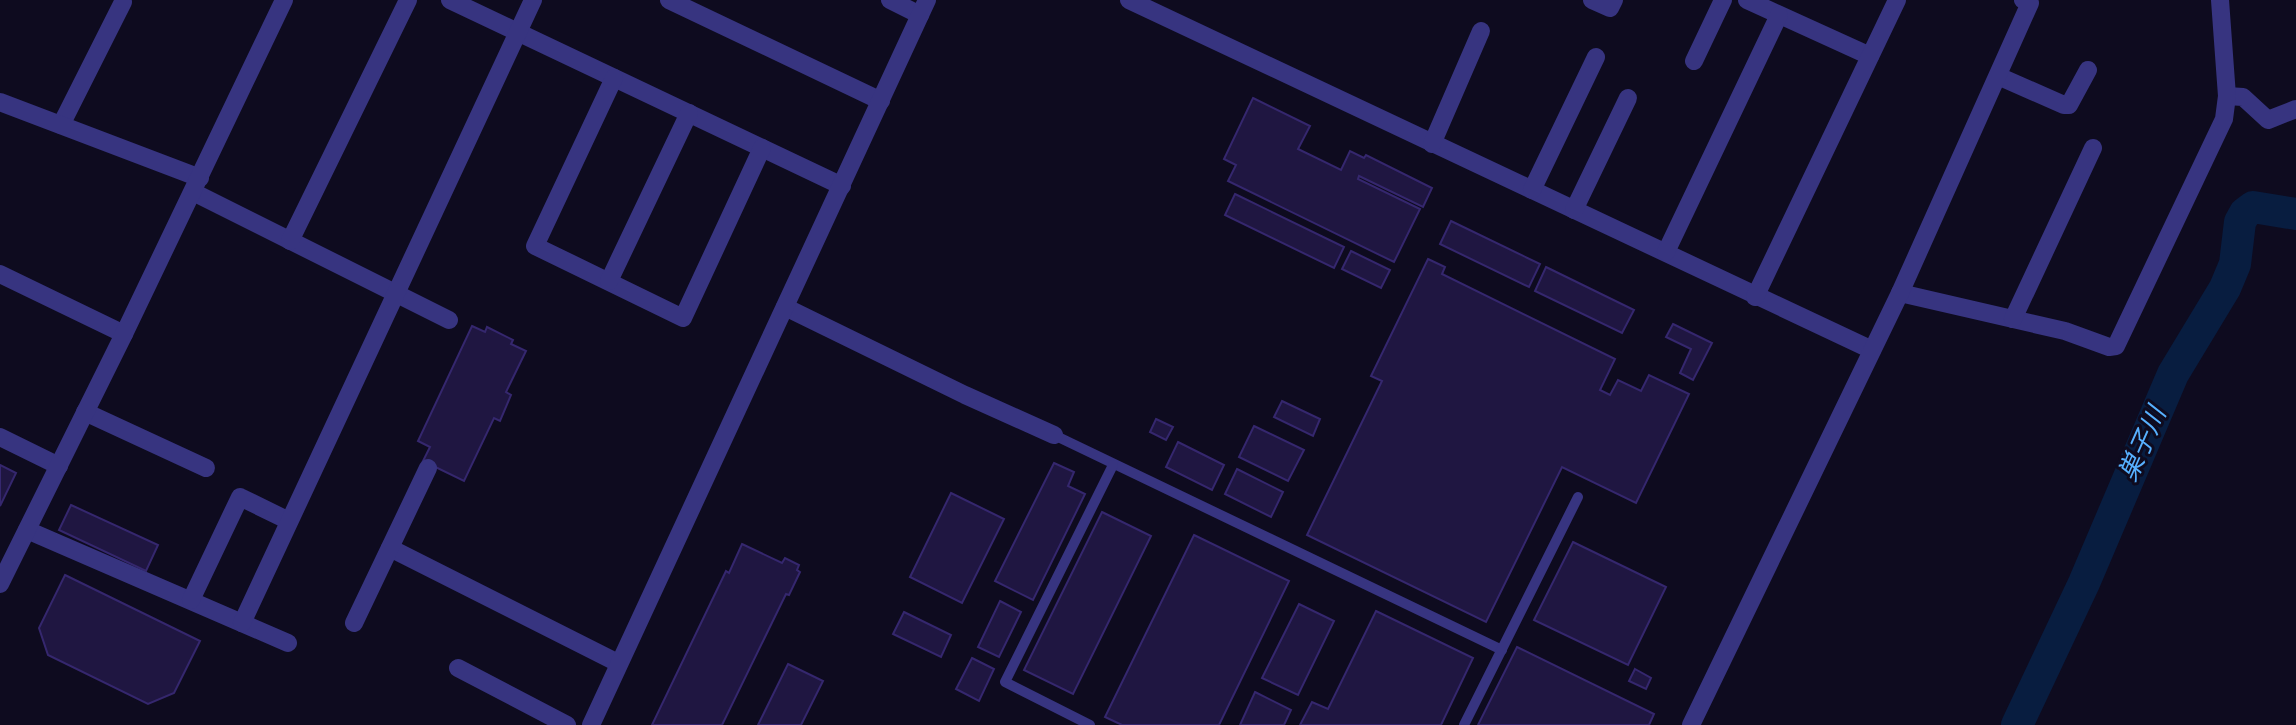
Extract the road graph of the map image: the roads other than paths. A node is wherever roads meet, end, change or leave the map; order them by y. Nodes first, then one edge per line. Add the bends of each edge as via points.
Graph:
1 (284, 0) edge
2 (408, 0) edge
3 (450, 0) edge
4 (533, 0) edge
5 (669, 0) edge
6 (890, 0) edge
7 (1592, 0) edge
8 (1614, 0) edge
9 (1723, 0) edge
10 (1747, 0) edge
11 (1897, 0) edge
12 (2023, 0) edge
13 (2220, 0) edge
14 (123, 2) edge
15 (1139, 2) edge
16 (923, 7) edge
17 (1779, 15) junction
18 (1481, 31) dead end
19 (517, 32) junction
20 (1596, 57) dead end
21 (1870, 57) junction
22 (1694, 61) dead end
23 (2088, 69) dead end
24 (1998, 76) junction
25 (614, 78) junction
26 (2227, 96) junction
27 (1628, 98) dead end
28 (881, 101) junction
29 (0, 102) edge
30 (2296, 109) edge
31 (689, 113) junction
32 (61, 125) junction
33 (1432, 144) junction
34 (762, 148) junction
35 (2093, 148) dead end
36 (197, 185) junction
37 (842, 186) junction
38 (1532, 190) junction
39 (1574, 210) junction
40 (290, 241) junction
41 (1666, 252) junction
42 (0, 274) edge
43 (608, 281) junction
44 (395, 292) junction
45 (1900, 293) junction
46 (1755, 297) junction
47 (785, 307) junction
48 (2013, 319) junction
49 (449, 320) dead end
50 (124, 334) junction
51 (1872, 350) junction
52 (85, 412) junction
53 (1054, 435) joint
54 (0, 437) edge
55 (1113, 465) junction
56 (59, 466) junction
57 (206, 468) dead end
58 (428, 468) dead end
59 (1578, 497) dead end
60 (289, 521) junction
61 (27, 530) junction
62 (390, 548) junction
63 (0, 584) edge
64 (191, 600) junction
65 (242, 623) junction
66 (354, 623) dead end
67 (288, 643) dead end
68 (1502, 650) junction
69 (618, 663) junction
70 (458, 668) dead end
71 (567, 725) edge
72 (591, 725) edge
73 (1090, 725) edge
74 (1464, 725) edge
75 (1691, 725) edge

1 - 36 street
2 - 40 street
3 - 19 street
4 - 19 street
5 - 28 street
6 - 16 street
7 - 8 street via 1610,8
9 - 22 street
10 - 17 street
11 - 21 street
12 - 24 street via 2030,3
13 - 26 street
14 - 32 street
15 - 33 street
16 - 28 street
17 - 21 street
17 - 41 street
18 - 33 street
19 - 25 street
19 - 44 street
20 - 38 street
21 - 46 street
23 - 24 street via 2069,105
24 - 45 street
25 - 31 street
25 - 43 street via 535,246
26 - 30 street via 2243,97 2268,120
26 - 48 street via 2224,119 2116,346
27 - 39 street
28 - 37 street
29 - 32 street
31 - 34 street
31 - 43 street
32 - 36 street
33 - 38 street
34 - 37 street
34 - 43 street via 683,318
35 - 48 street
36 - 40 street
36 - 50 street
37 - 47 street
38 - 39 street
39 - 41 street
40 - 44 street
41 - 46 street
42 - 50 street
44 - 49 street
44 - 60 street
45 - 48 street
45 - 51 street
46 - 51 street
47 - 53 street
47 - 69 street
50 - 52 street
51 - 75 street
52 - 56 street
52 - 57 street
53 - 55 lane
54 - 56 street
55 - 68 lane
55 - 73 lane via 1005,682
56 - 61 street
58 - 62 street
59 - 68 lane
60 - 64 street via 240,497
60 - 65 street
61 - 63 street
61 - 64 street
62 - 66 street
62 - 69 street
64 - 65 street
65 - 67 street
68 - 74 lane
69 - 72 street
70 - 71 street

